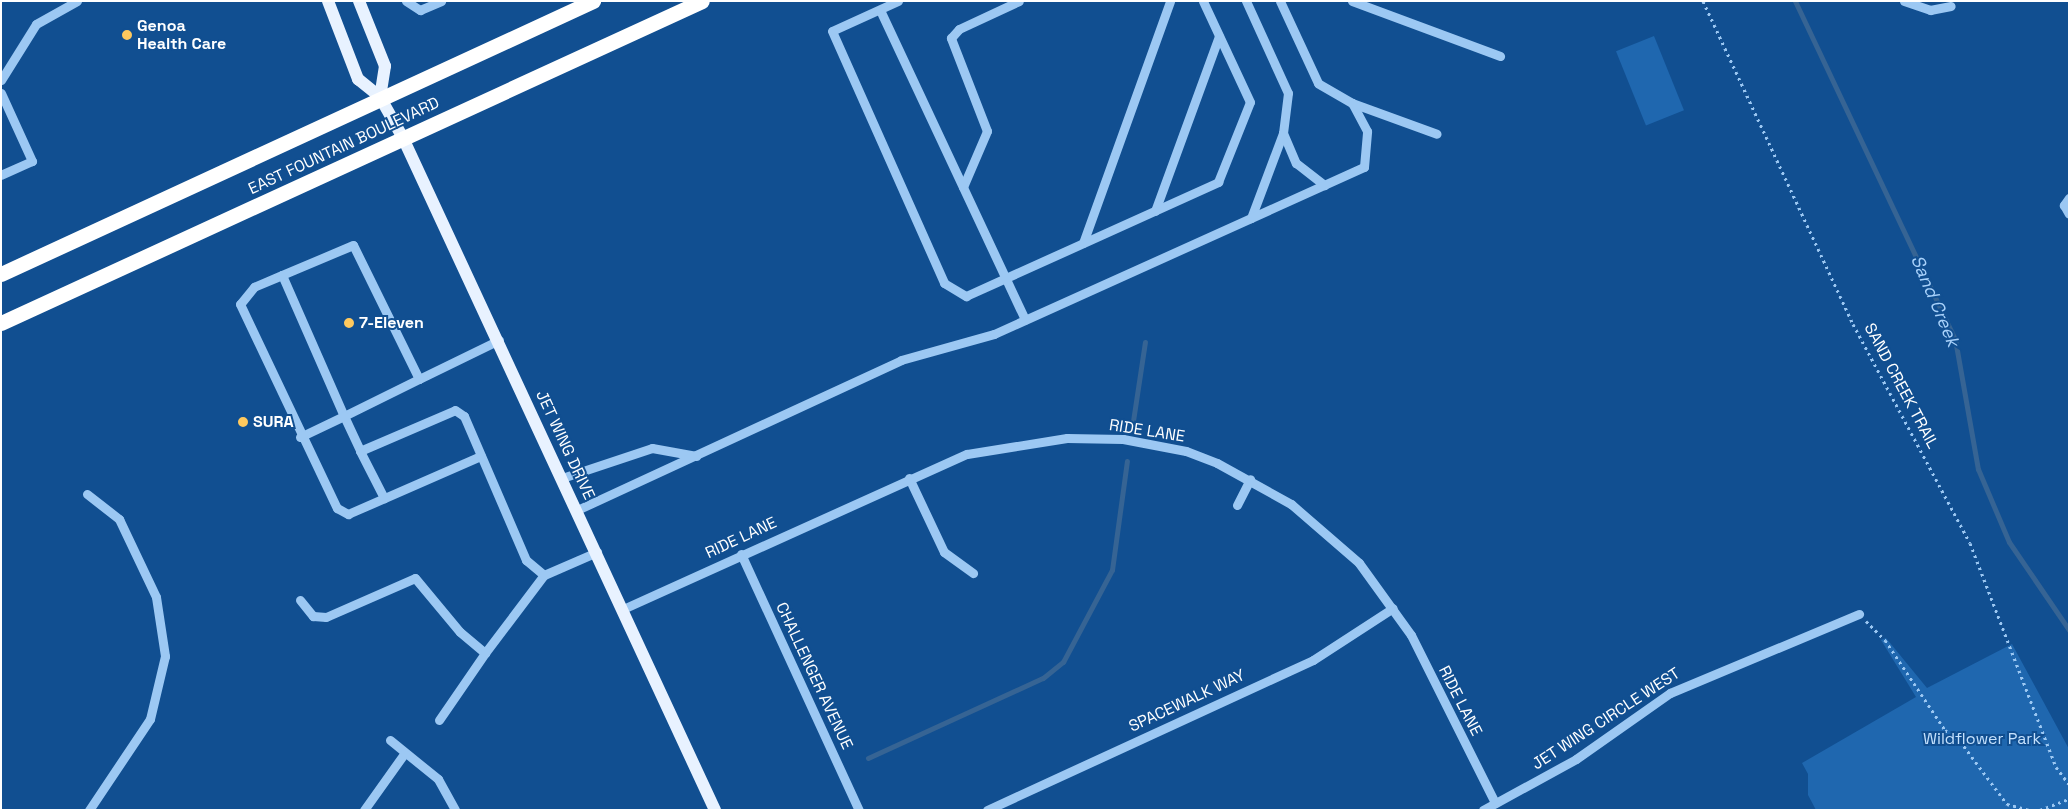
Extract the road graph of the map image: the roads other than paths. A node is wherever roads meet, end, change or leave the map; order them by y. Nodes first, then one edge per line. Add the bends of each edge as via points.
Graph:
1 (77, 1) edge
2 (328, 1) edge
3 (406, 1) edge
4 (440, 1) edge
5 (593, 1) edge
6 (702, 1) edge
7 (898, 1) edge
8 (1019, 1) edge
9 (1170, 1) edge
10 (1203, 1) edge
11 (1246, 1) edge
12 (1280, 1) edge
13 (1352, 1) edge
14 (1904, 1) edge
15 (362, 4) edge
16 (1951, 6) dead end
17 (880, 10) junction
18 (1219, 36) junction
19 (1500, 56) dead end
20 (1, 80) edge
21 (1, 94) edge
22 (380, 97) junction
23 (1352, 103) junction
24 (1283, 133) junction
25 (1437, 134) dead end
26 (403, 138) junction
27 (1, 175) edge
28 (1324, 185) junction
29 (963, 187) junction
30 (2069, 198) edge
31 (1155, 211) junction
32 (2069, 214) edge
33 (1251, 218) junction
34 (1083, 243) junction
35 (1, 274) edge
36 (282, 275) junction
37 (1006, 281) junction
38 (1025, 320) junction
39 (1, 323) edge
40 (499, 340) junction
41 (419, 379) junction
42 (344, 416) junction
43 (300, 437) junction
44 (360, 451) junction
45 (481, 456) junction
46 (696, 456) junction
47 (562, 478) junction
48 (910, 478) junction
49 (1250, 479) junction
50 (87, 494) dead end
51 (384, 498) junction
52 (1237, 505) dead end
53 (577, 510) junction
54 (596, 552) junction
55 (741, 554) junction
56 (974, 573) dead end
57 (544, 575) junction
58 (300, 600) dead end
59 (1393, 608) junction
60 (623, 609) junction
61 (1859, 614) road end
62 (485, 653) junction
63 (439, 720) dead end
64 (390, 740) dead end
65 (404, 754) junction
66 (1495, 803) junction
67 (89, 810) edge
68 (364, 810) edge
69 (455, 810) edge
70 (715, 810) edge
71 (859, 810) edge
72 (987, 810) edge
73 (1483, 810) edge

1 - 20 street via 36,24
2 - 22 main road, JET WING DRIVE via 358,79
3 - 4 street via 420,10
5 - 22 highway, EAST FOUNTAIN BOULEVARD
6 - 26 highway, EAST FOUNTAIN BOULEVARD
7 - 17 street
8 - 29 street via 959,29 951,38 987,131
9 - 34 street
10 - 18 street
11 - 24 street via 1288,93
12 - 23 street via 1318,83
13 - 19 street
14 - 16 street via 1930,10
15 - 22 main road via 385,66
17 - 29 street
17 - 37 street via 832,31 944,283 966,296
18 - 31 street
18 - 31 street via 1250,102 1218,182
21 - 27 street via 32,161
22 - 26 main road, JET WING DRIVE
22 - 35 highway, EAST FOUNTAIN BOULEVARD
23 - 25 street
23 - 28 street via 1367,132 1364,167
24 - 28 street via 1296,163
24 - 33 street
26 - 39 highway, EAST FOUNTAIN BOULEVARD
26 - 40 main road, JET WING DRIVE
28 - 33 street
29 - 37 street
30 - 32 street via 2064,205
31 - 34 street
33 - 38 street
34 - 37 street
36 - 41 street via 353,245
36 - 42 street
36 - 43 street via 254,287 240,304
37 - 38 street
38 - 46 street via 994,334 901,360
40 - 41 street
40 - 47 main road, JET WING DRIVE
41 - 42 street
42 - 43 street
42 - 44 street
43 - 51 street via 337,508 348,514
44 - 45 street via 449,409 464,416
44 - 51 street
45 - 51 street
45 - 57 street via 526,560
46 - 47 street via 652,448
46 - 53 street
47 - 53 main road, JET WING DRIVE
48 - 49 street, RIDE LANE via 991,448 1082,438 1123,439 1186,452
48 - 55 street, RIDE LANE
48 - 56 street via 944,552
49 - 52 street
49 - 59 street, RIDE LANE via 1292,504 1340,544
50 - 67 street via 119,519 156,597 165,656 150,720
53 - 54 main road, JET WING DRIVE
54 - 57 street
54 - 60 main road, JET WING DRIVE
55 - 60 street, RIDE LANE
55 - 71 street, CHALLENGER AVENUE
57 - 62 street
58 - 62 street via 312,616 326,617 415,578 460,632
59 - 66 street, RIDE LANE
59 - 72 street, SPACEWALK WAY via 1314,660
60 - 70 main road, JET WING DRIVE
61 - 66 street, JET WING CIRCLE WEST via 1670,693 1576,759
62 - 63 street
64 - 65 street
65 - 68 street
65 - 69 street via 438,779
66 - 73 street, JET WING CIRCLE WEST

